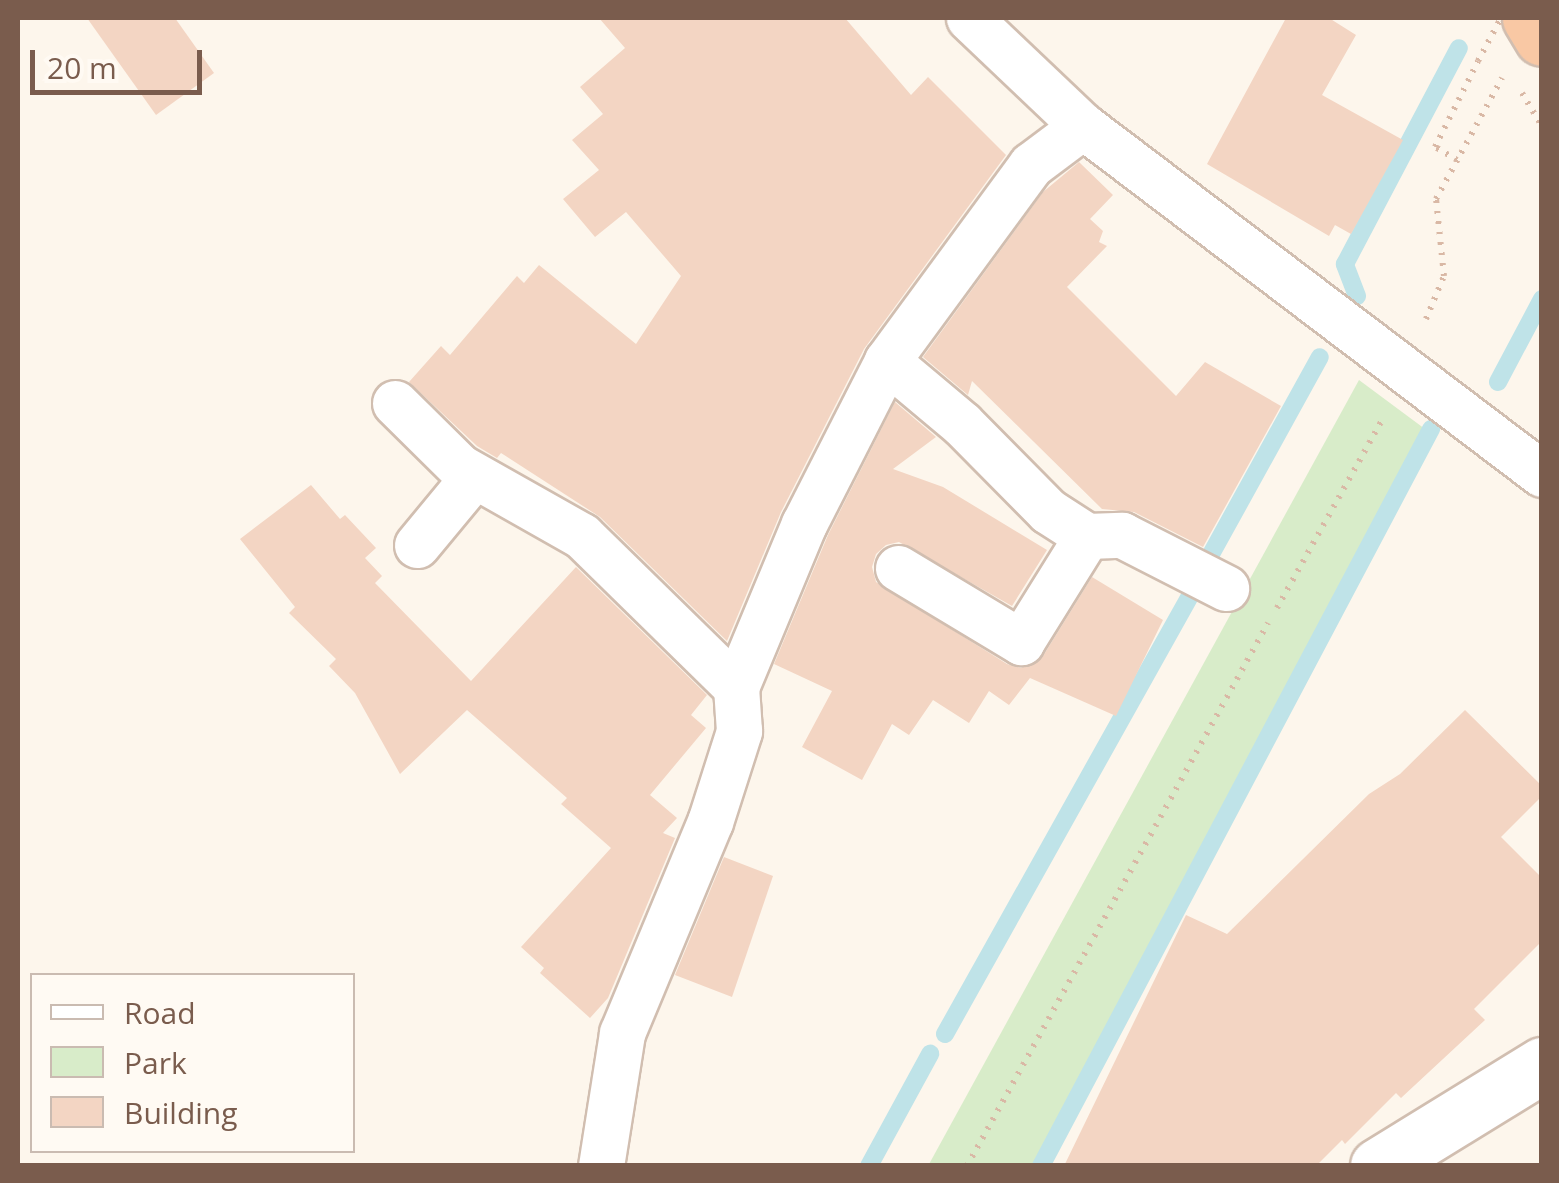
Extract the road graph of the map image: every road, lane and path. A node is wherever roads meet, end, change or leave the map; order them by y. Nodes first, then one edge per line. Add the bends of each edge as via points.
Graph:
1 (969, 18) edge
2 (1502, 18) edge
3 (1530, 18) edge
4 (1542, 38) edge
5 (1083, 126) junction
6 (1457, 160) dead end
7 (887, 362) junction
8 (395, 403) dead end
9 (1542, 474) edge
10 (474, 476) junction
11 (1087, 536) junction
12 (417, 545) dead end
13 (898, 568) dead end
14 (1226, 588) dead end
15 (736, 686) junction
16 (1542, 1066) edge
17 (601, 1166) edge
18 (1378, 1166) edge

1 - 5 street
2 - 6 path, bridge via 1435,146
3 - 4 highway
5 - 7 street via 1031,166
5 - 9 street
7 - 11 street via 962,424 1048,511
7 - 15 street via 804,524
8 - 10 street
10 - 12 street
10 - 15 street via 582,536
11 - 13 street via 1022,642
11 - 14 street via 1122,535
15 - 17 street via 739,731 710,822 622,1033
16 - 18 street

